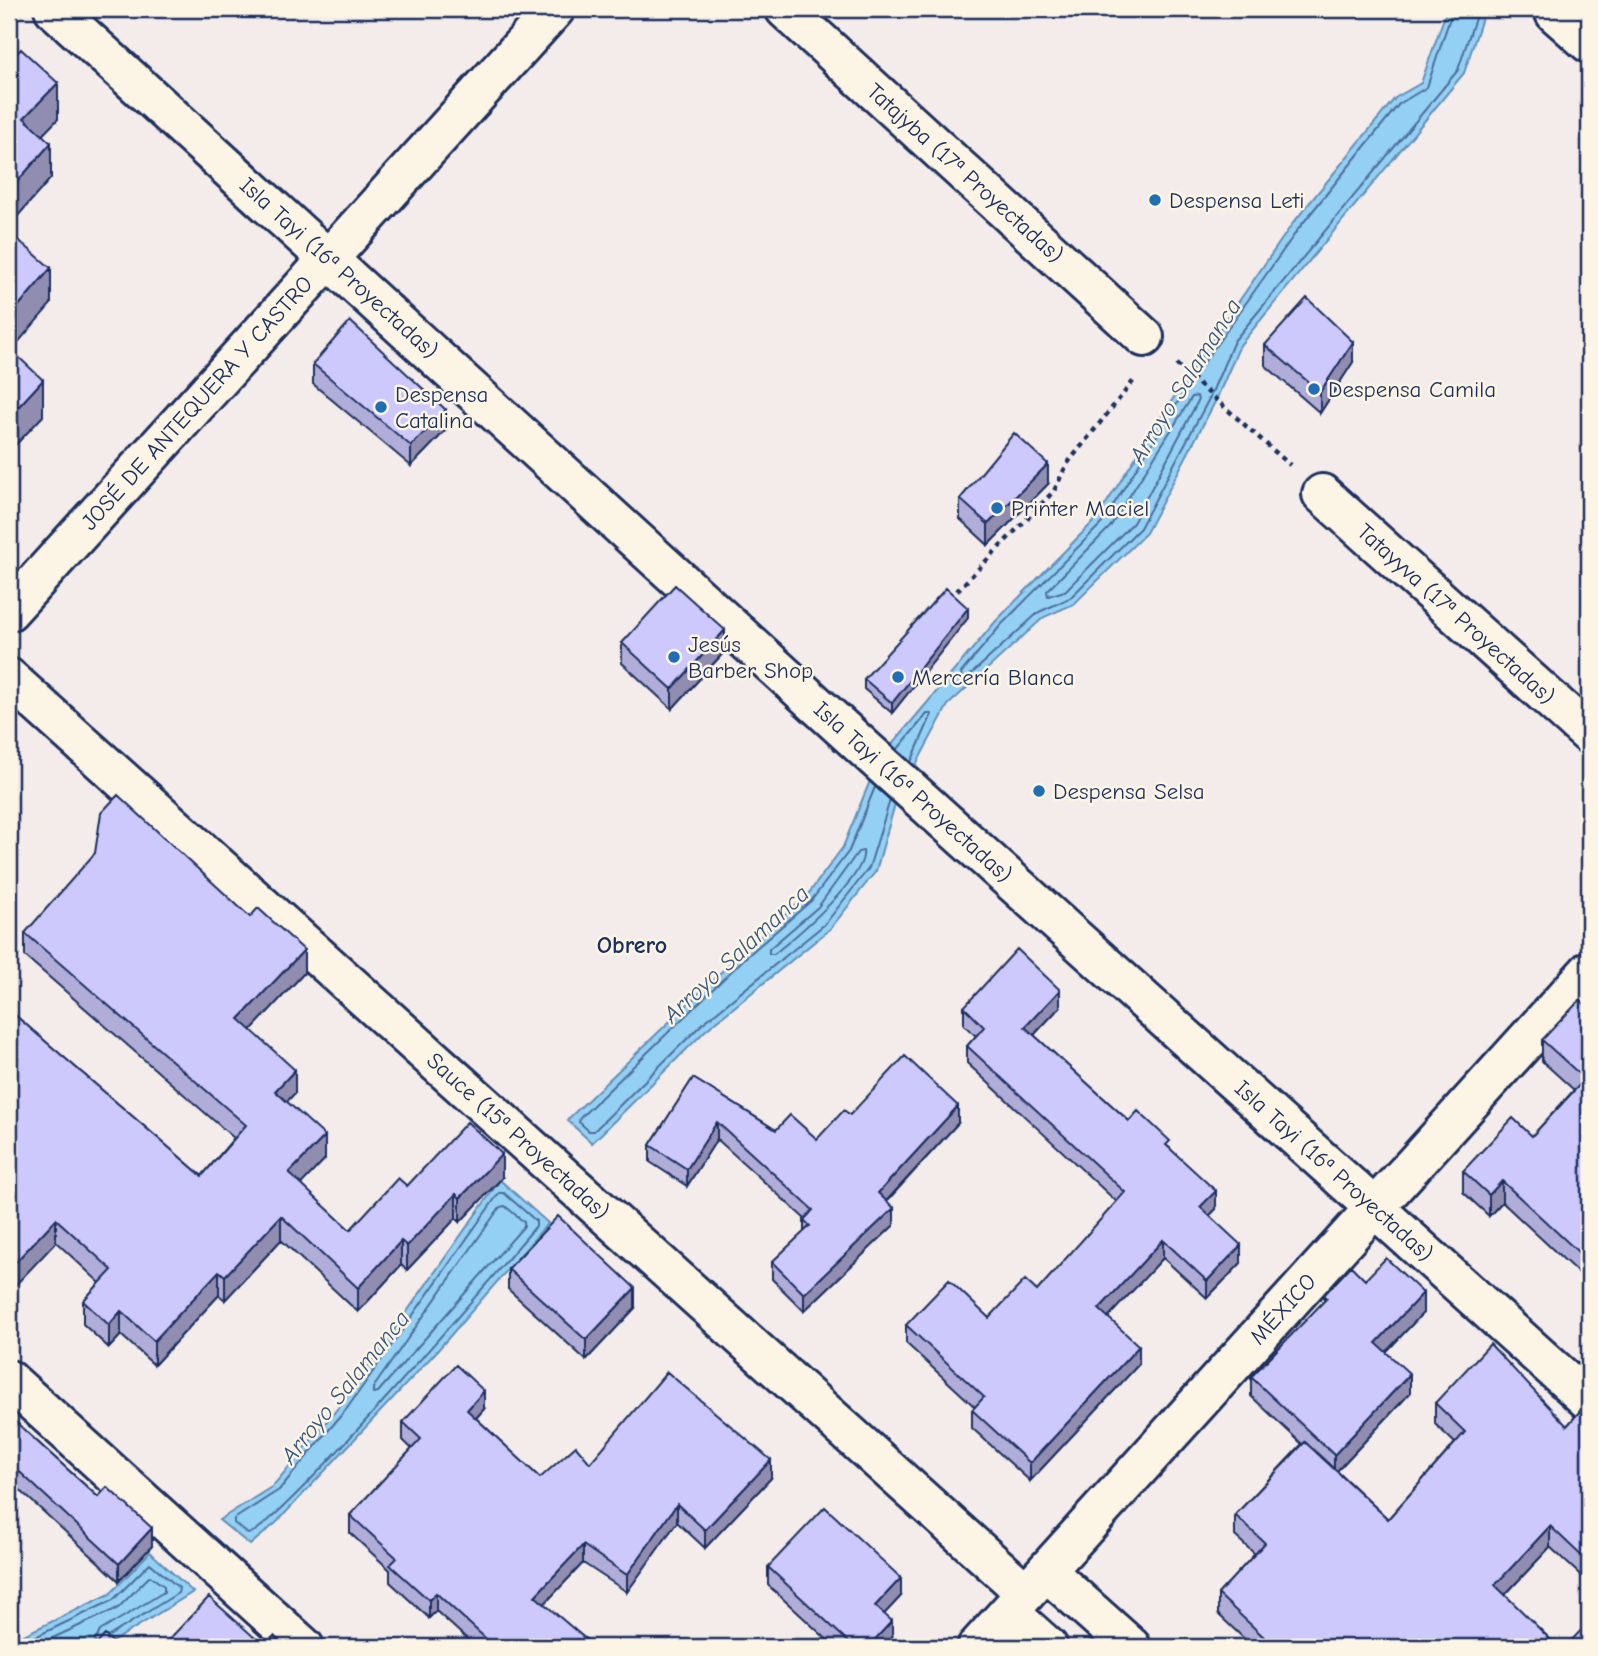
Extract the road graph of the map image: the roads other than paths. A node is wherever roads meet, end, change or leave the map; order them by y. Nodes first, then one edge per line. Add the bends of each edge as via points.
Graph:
1 (54, 9) edge
2 (555, 9) edge
3 (785, 9) edge
4 (1555, 13) dead end
5 (1589, 43) edge
6 (328, 259) junction
7 (1152, 344) road end
8 (1322, 494) road end
9 (9, 611) edge
10 (9, 678) edge
11 (1589, 734) edge
12 (1589, 971) edge
13 (1375, 1208) junction
14 (9, 1380) edge
15 (1589, 1401) edge
16 (1027, 1592) junction
17 (291, 1636) edge
18 (977, 1647) edge
19 (1048, 1647) edge
20 (1131, 1647) edge

1 - 6 street, Isla Tayi (16ª Proyectadas)
2 - 6 street, JOSÉ DE ANTEQUERA Y CASTRO
3 - 7 street, Tatajyba (17ª Proyectadas)
4 - 5 street
6 - 9 street, JOSÉ DE ANTEQUERA Y CASTRO
6 - 13 street, Isla Tayi (16ª Proyectadas)
8 - 11 street, Tatayyva (17ª Proyectadas)
10 - 16 street, Sauce (15ª Proyectadas)
12 - 13 street, MÉXICO
13 - 15 street, Isla Tayi (16ª Proyectadas)
13 - 16 street, MÉXICO
14 - 17 street
16 - 18 street, MÉXICO
16 - 19 street, Sauce (15ª Proyectadas)
16 - 20 street, Sauce (15ª Proyectadas)

